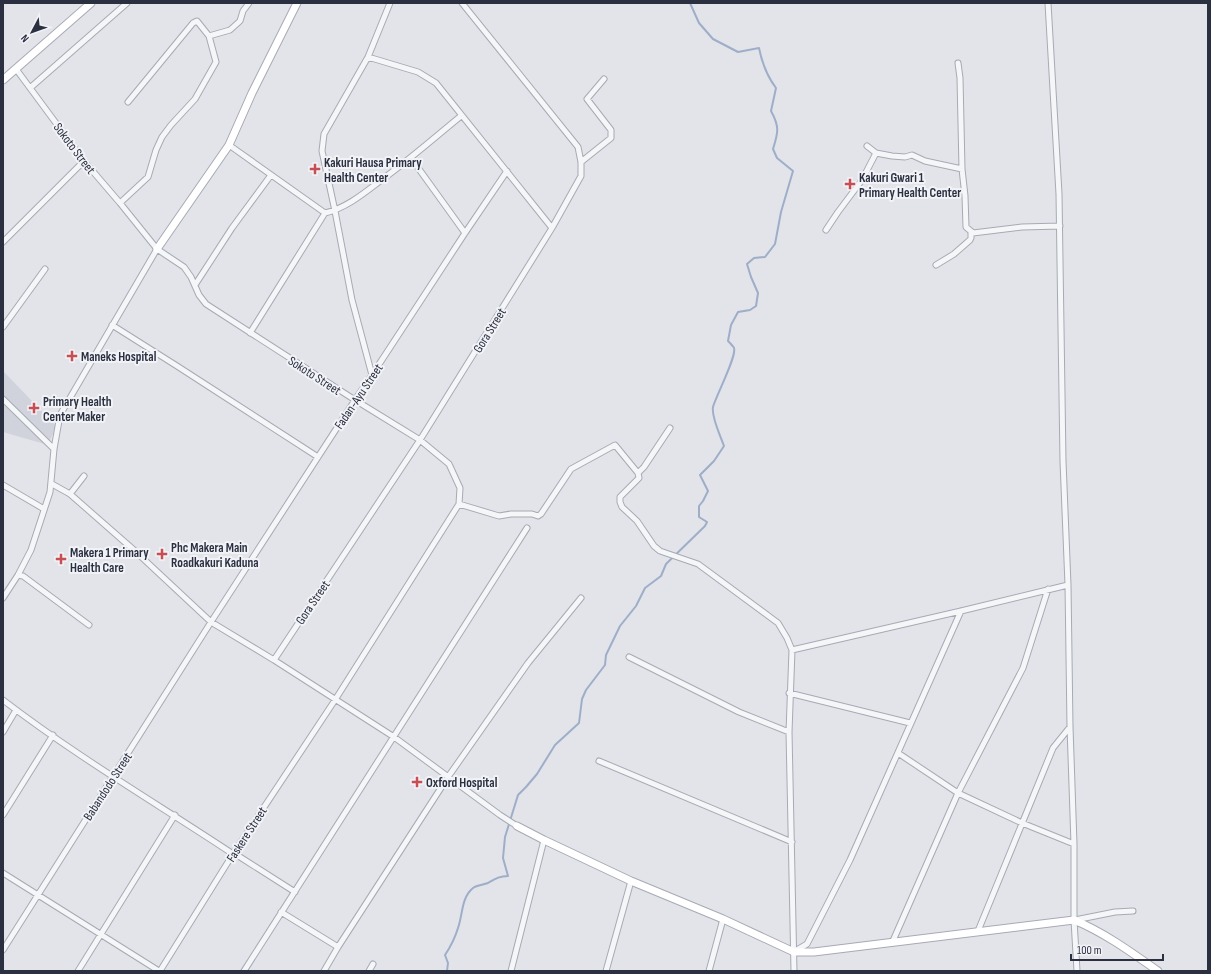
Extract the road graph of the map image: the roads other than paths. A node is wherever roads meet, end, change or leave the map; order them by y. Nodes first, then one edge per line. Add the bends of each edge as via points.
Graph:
1 (91, 3) edge
2 (128, 3) edge
3 (249, 3) edge
4 (297, 3) edge
5 (390, 3) edge
6 (462, 3) edge
7 (1048, 3) edge
8 (209, 36) junction
9 (368, 57) junction
10 (958, 63) dead end
11 (16, 69) junction
12 (604, 79) dead end
13 (3, 80) edge
14 (30, 88) junction
15 (128, 102) dead end
16 (461, 116) junction
17 (229, 145) junction
18 (867, 146) dead end
19 (876, 153) junction
20 (411, 158) junction
21 (84, 161) junction
22 (581, 162) junction
23 (962, 169) junction
24 (506, 171) junction
25 (271, 175) junction
26 (120, 203) junction
27 (335, 211) junction
28 (325, 213) junction
29 (1060, 226) junction
30 (552, 228) junction
31 (826, 230) dead end
32 (971, 232) junction
33 (465, 233) junction
34 (3, 242) edge
35 (157, 249) junction
36 (936, 265) dead end
37 (45, 269) dead end
38 (195, 285) junction
39 (112, 325) junction
40 (3, 327) edge
41 (250, 333) junction
42 (372, 375) junction
43 (3, 399) edge
44 (355, 400) junction
45 (670, 428) dead end
46 (420, 440) junction
47 (54, 448) junction
48 (318, 457) junction
49 (638, 473) junction
50 (84, 476) dead end
51 (52, 484) junction
52 (3, 485) edge
53 (70, 494) junction
54 (459, 504) junction
55 (44, 509) junction
56 (527, 528) dead end
57 (18, 575) junction
58 (1068, 585) junction
59 (1048, 590) junction
60 (3, 598) edge
61 (581, 598) dead end
62 (961, 611) junction
63 (211, 622) junction
64 (89, 625) dead end
65 (792, 650) junction
66 (629, 657) dead end
67 (274, 660) junction
68 (789, 693) junction
69 (3, 700) edge
70 (335, 700) junction
71 (16, 710) junction
72 (910, 723) junction
73 (1070, 727) junction
74 (3, 732) edge
75 (789, 732) junction
76 (53, 735) junction
77 (394, 737) junction
78 (898, 753) junction
79 (599, 761) dead end
80 (113, 777) junction
81 (448, 777) junction
82 (958, 792) junction
83 (3, 815) edge
84 (175, 815) junction
85 (1022, 824) junction
86 (517, 826) joint
87 (544, 840) junction
88 (792, 842) junction
89 (1074, 844) junction
90 (233, 854) junction
91 (3, 873) edge
92 (631, 881) junction
93 (294, 892) junction
94 (38, 895) junction
95 (1133, 911) dead end
96 (281, 912) junction
97 (723, 919) junction
98 (1074, 920) junction
99 (978, 932) junction
100 (100, 935) junction
101 (892, 943) junction
102 (338, 946) junction
103 (3, 950) edge
104 (794, 952) junction
105 (373, 964) dead end
106 (78, 971) edge
107 (160, 971) edge
108 (244, 971) edge
109 (324, 971) edge
110 (368, 971) edge
111 (511, 971) edge
112 (606, 971) edge
113 (709, 971) edge
114 (794, 971) edge
115 (1077, 971) edge
116 (1158, 971) edge

1 - 11 main road
2 - 14 street
3 - 8 street via 240,21 230,30
4 - 17 main road
5 - 9 street
6 - 22 street, Gora Street via 578,147
7 - 29 street
8 - 15 street via 197,21 193,23
8 - 26 street via 216,62 195,99 162,137 148,177
9 - 16 street via 418,72 436,83
9 - 27 street via 324,134 322,151
10 - 23 street
11 - 13 main road
11 - 14 street, Sokoto Street
12 - 22 street via 587,99 611,130 611,138
14 - 21 street, Sokoto Street
16 - 20 street
16 - 24 street
17 - 25 street
17 - 35 main road
18 - 19 street
19 - 23 street via 905,157 912,155 924,161
19 - 31 street via 862,180
20 - 27 street via 356,199
20 - 33 street
21 - 26 street, Sokoto Street
21 - 34 street
22 - 30 street, Gora Street via 581,176
23 - 32 street via 966,227
24 - 30 street
24 - 33 street, Fadan-Ayu Street
25 - 28 street
25 - 38 street
26 - 35 street, Sokoto Street
27 - 28 street
27 - 42 street via 352,300
28 - 41 street
29 - 32 street
29 - 58 street via 1063,461
30 - 46 street, Gora Street
32 - 36 street via 970,240
33 - 42 street, Fadan-Ayu Street
35 - 38 street, Sokoto Street via 184,267
35 - 39 street
37 - 40 street
38 - 41 street, Sokoto Street via 206,304
39 - 47 street via 60,415
39 - 48 street
41 - 44 street, Sokoto Street
42 - 44 street, Fadan-Ayu Street
43 - 47 street
44 - 46 street, Sokoto Street
44 - 48 street, Fadan-Ayu Street
45 - 49 street
46 - 54 street, Sokoto Street via 449,464 460,488
46 - 67 street, Gora Street
47 - 51 street
48 - 63 street, Fadan-Ayu Street
49 - 54 street via 615,445 571,469 542,514 538,516 499,516
49 - 65 street via 640,478 620,497 620,502 654,546 677,558 698,564 778,623
50 - 53 street
51 - 53 street
51 - 55 street
52 - 55 street
53 - 63 street via 136,551
54 - 70 street
55 - 57 street via 31,550
56 - 77 street
57 - 60 street
57 - 64 street via 23,576
58 - 59 street
58 - 73 street
59 - 62 street
59 - 82 street via 1023,668
61 - 81 street via 528,663
62 - 65 street
62 - 72 street
63 - 67 street
63 - 80 street, Babandodo Street
65 - 68 street
66 - 75 street via 739,712
67 - 70 street
68 - 72 street
68 - 75 street
69 - 71 street
70 - 77 street
70 - 90 street, Faskere Street
71 - 74 street
71 - 76 street
72 - 78 street
73 - 85 street via 1053,748
73 - 89 street
75 - 88 street
76 - 80 street
76 - 83 street
77 - 81 street
77 - 93 street
78 - 82 street
78 - 104 street via 850,860 807,944
79 - 88 street
80 - 84 street
80 - 94 street, Babandodo Street
81 - 86 street
81 - 102 street
82 - 85 street
82 - 101 street
84 - 90 street
84 - 100 street
85 - 89 street
85 - 99 street
86 - 87 main road
87 - 92 main road
87 - 111 street
88 - 104 street
89 - 98 street
90 - 93 street
90 - 107 street, Faskere Street
91 - 94 street
92 - 97 main road
92 - 112 street
93 - 96 street
94 - 100 street
94 - 103 street, Babandodo Street
95 - 98 street
96 - 102 street
96 - 108 street
97 - 104 main road
97 - 113 street
98 - 99 main road
98 - 115 street
98 - 116 main road via 1093,928
99 - 101 main road
100 - 106 street
100 - 107 street
101 - 104 main road
102 - 109 street
104 - 114 street
105 - 110 street

